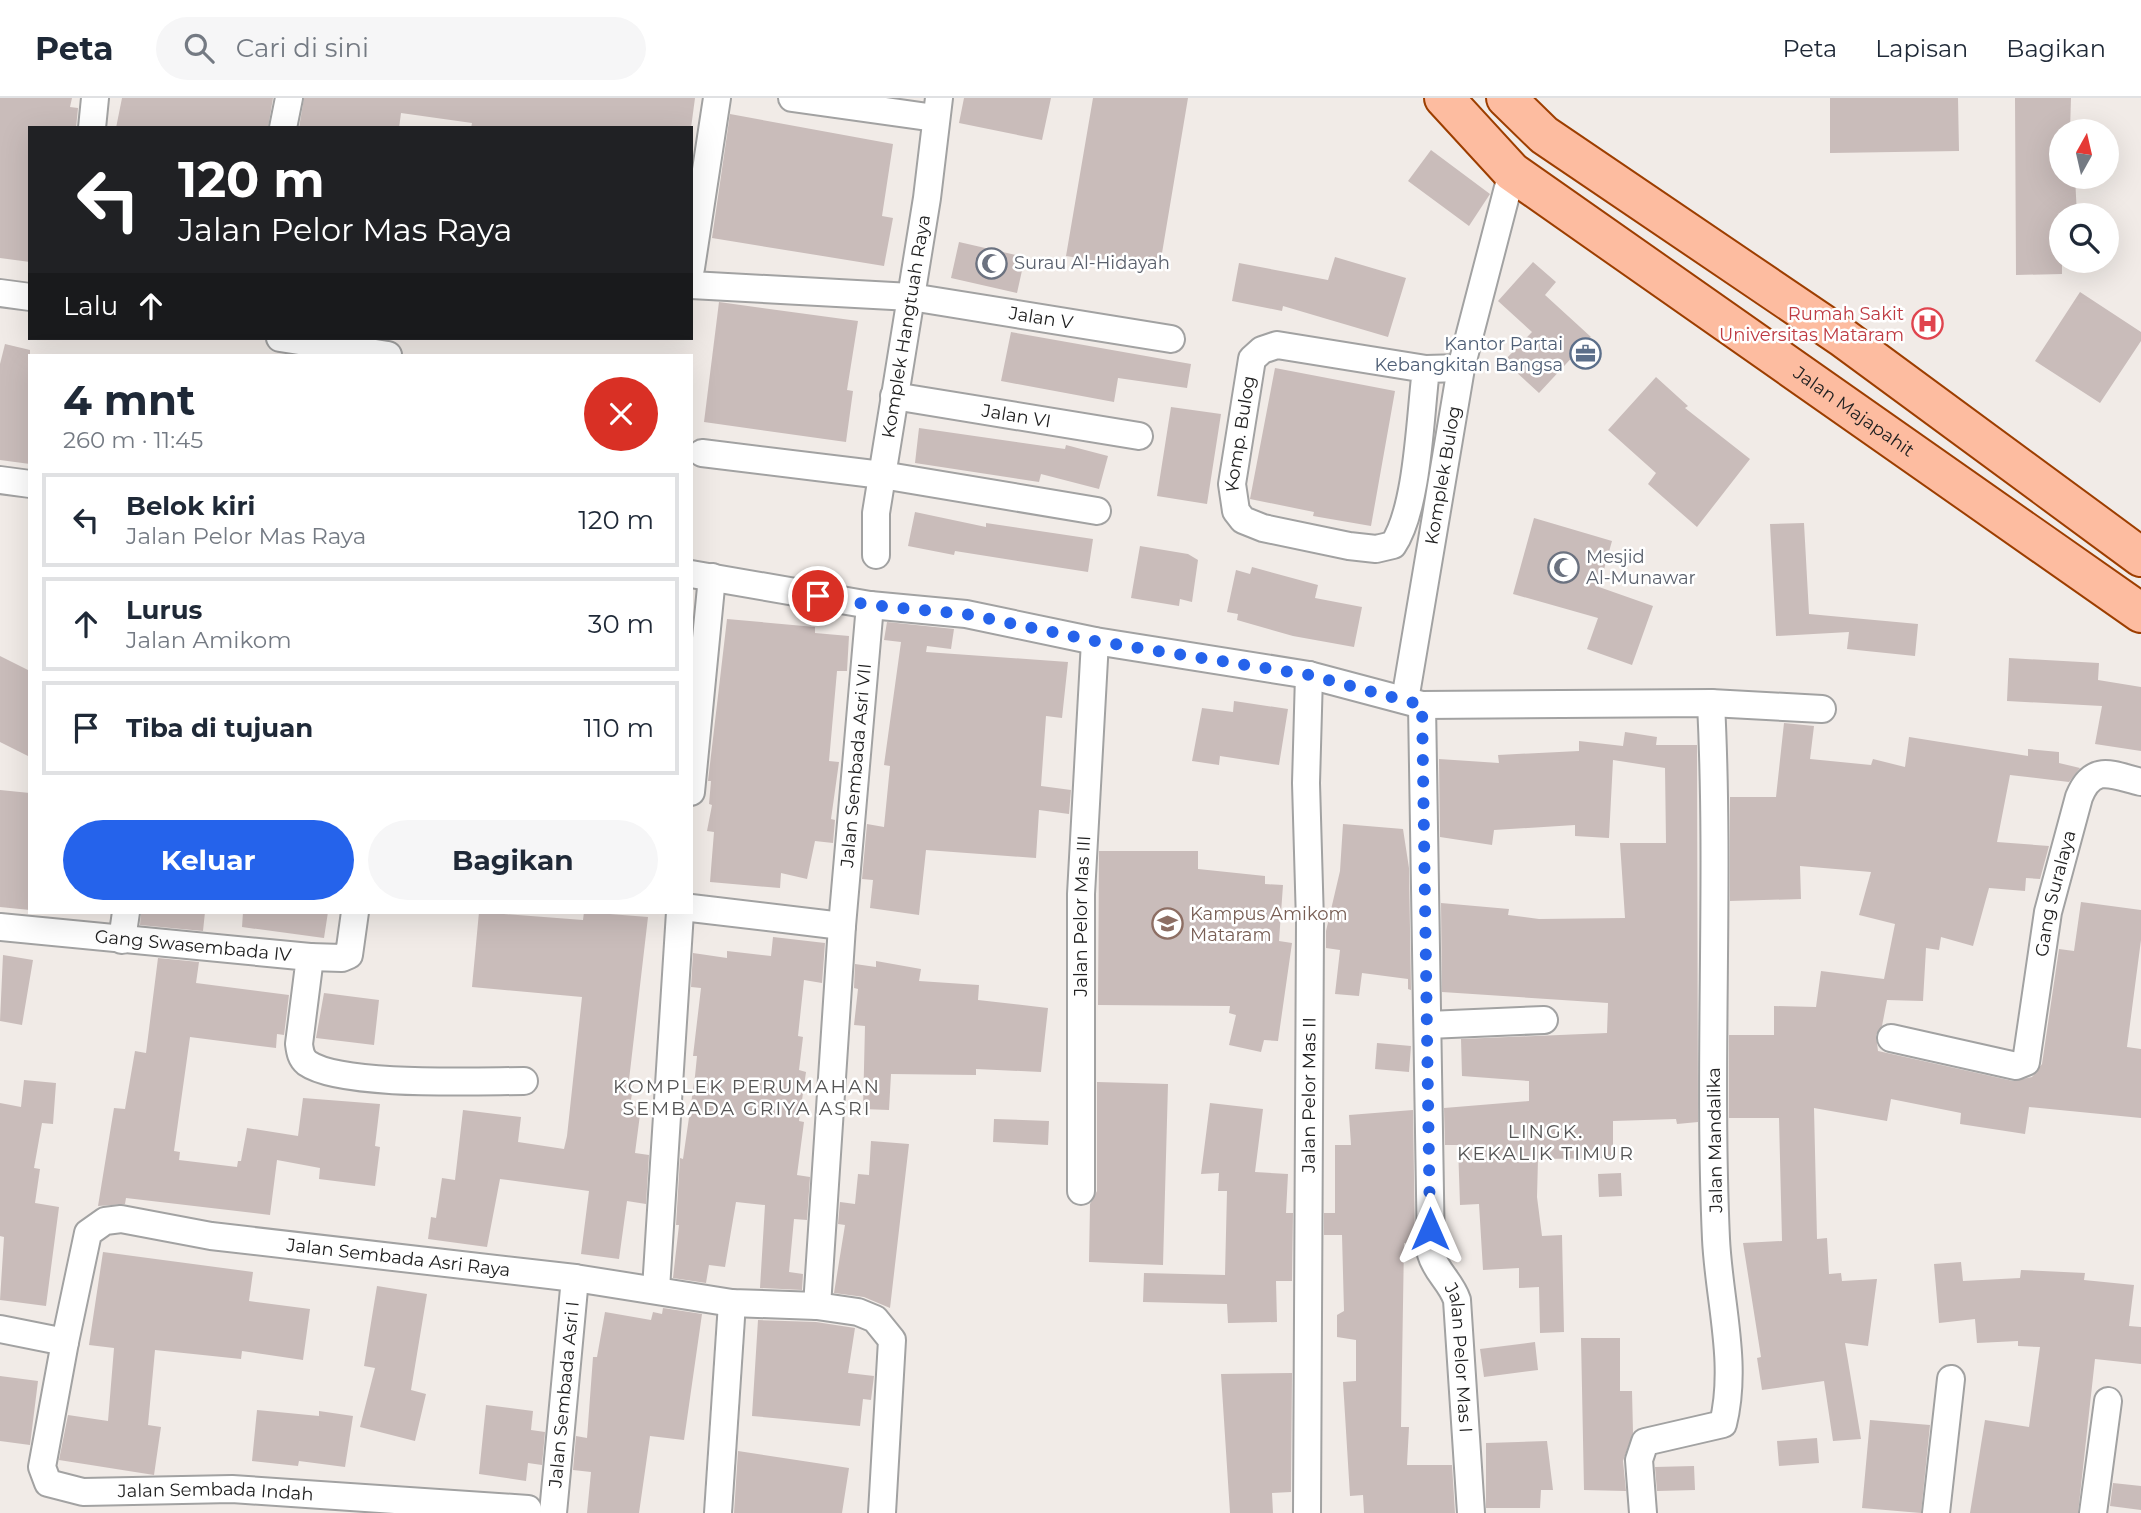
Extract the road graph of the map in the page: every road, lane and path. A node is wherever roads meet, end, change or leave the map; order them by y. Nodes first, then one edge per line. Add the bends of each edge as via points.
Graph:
1 (95, 98) edge
2 (289, 98) edge
3 (717, 98) edge
4 (792, 98) edge
5 (1444, 98) edge
6 (1506, 98) edge
7 (937, 108) edge
8 (92, 126) edge
9 (283, 126) edge
10 (1512, 172) junction
11 (1704, 243) junction
12 (693, 255) edge
13 (1670, 283) junction
14 (693, 285) edge
15 (0, 293) edge
16 (28, 297) edge
17 (911, 297) junction
18 (1171, 339) dead end
19 (293, 340) edge
20 (382, 354) edge
21 (1461, 368) junction
22 (1426, 369) junction
23 (894, 396) junction
24 (1139, 436) dead end
25 (702, 453) dead end
26 (882, 475) junction
27 (0, 480) edge
28 (28, 484) edge
29 (1097, 511) dead end
30 (876, 555) dead end
31 (2141, 557) edge
32 (702, 575) edge
33 (870, 605) junction
34 (2141, 613) edge
35 (1095, 641) junction
36 (1309, 675) junction
37 (1413, 703) junction
38 (1711, 703) junction
39 (1822, 709) dead end
40 (693, 753) edge
41 (2141, 782) edge
42 (693, 908) edge
43 (126, 914) edge
44 (355, 914) edge
45 (680, 914) edge
46 (842, 926) junction
47 (0, 927) edge
48 (122, 940) junction
49 (310, 957) junction
50 (1544, 1020) dead end
51 (1428, 1025) junction
52 (1891, 1038) dead end
53 (524, 1081) dead end
54 (1081, 1191) dead end
55 (575, 1278) junction
56 (656, 1289) junction
57 (732, 1303) junction
58 (817, 1306) junction
59 (0, 1329) edge
60 (65, 1342) junction
61 (1951, 1379) dead end
62 (2108, 1401) dead end
63 (231, 1501) edge
64 (83, 1502) edge
65 (440, 1508) edge
66 (540, 1511) edge
67 (718, 1513) edge
68 (882, 1513) edge
69 (1307, 1513) edge
70 (1471, 1513) edge
71 (1643, 1513) edge
72 (1936, 1513) edge
73 (2093, 1513) edge

1 - 8 street
2 - 9 street
3 - 12 street
4 - 7 street
5 - 10 main road, Jalan Majapahit
6 - 11 main road via 1544,135
7 - 17 street, Komplek Hangtuah Raya
10 - 13 main road, Jalan Majapahit
10 - 21 street, Komplek Bulog
11 - 13 main road
11 - 31 main road via 1842,337
13 - 34 main road, Jalan Majapahit
14 - 17 street, Jalan V
15 - 16 street
17 - 18 street, Jalan V
17 - 23 street, Komplek Hangtuah Raya
19 - 20 street
21 - 22 street, Komp. Bulog
21 - 37 street, Komplek Bulog
22 - 22 street, Komp. Bulog via 1277,345 1262,350 1252,359 1232,484 1236,510 1243,520 1349,546 1376,549 1392,545 1402,531 1409,497
23 - 24 street, Jalan VI
23 - 26 street, Komplek Hangtuah Raya
25 - 26 street
26 - 29 street
26 - 30 street, Komplek Hangtuah Raya
27 - 28 street
32 - 33 street
32 - 40 street
33 - 35 street via 966,614
33 - 46 street, Jalan Sembada Asri VII
35 - 36 street
35 - 54 street, Jalan Pelor Mas III via 1081,894
36 - 37 street
36 - 69 street, Jalan Pelor Mas II
37 - 38 street
37 - 51 street, Jalan Pelor Mas I
38 - 39 street
38 - 71 street, Jalan Mandalika via 1716,1240 1729,1391 1723,1424 1645,1442 1639,1460
41 - 52 street, Gang Suralaya via 2106,774 2094,775 2084,785 2048,912 2031,1046 2022,1066
42 - 46 street
43 - 48 street
44 - 49 street via 349,955
45 - 56 street
46 - 58 street, Jalan Sembada Asri VII
47 - 48 street, Gang Swasembada IV
48 - 49 street, Gang Swasembada IV
49 - 53 street, Gang Swasembada IV via 299,1044 301,1057 309,1064 327,1071 446,1083
50 - 51 street
51 - 70 street, Jalan Pelor Mas I via 1431,1254 1457,1300
55 - 56 street, Jalan Sembada Asri Raya
55 - 60 street, Jalan Sembada Asri Raya via 211,1236 121,1219 105,1221 88,1234
55 - 66 street, Jalan Sembada Asri I
56 - 57 street, Jalan Sembada Asri Raya
57 - 58 street, Jalan Sembada Asri Raya
57 - 67 street
58 - 68 street, Jalan Sembada Asri Raya via 858,1312 875,1320 892,1340
59 - 60 street
60 - 64 street, Jalan Sembada Indah via 42,1467 48,1483
61 - 72 street
62 - 73 street
63 - 64 street, Jalan Sembada Indah
63 - 65 street, Jalan Sembada Indah
65 - 66 street, Jalan Sembada Indah

